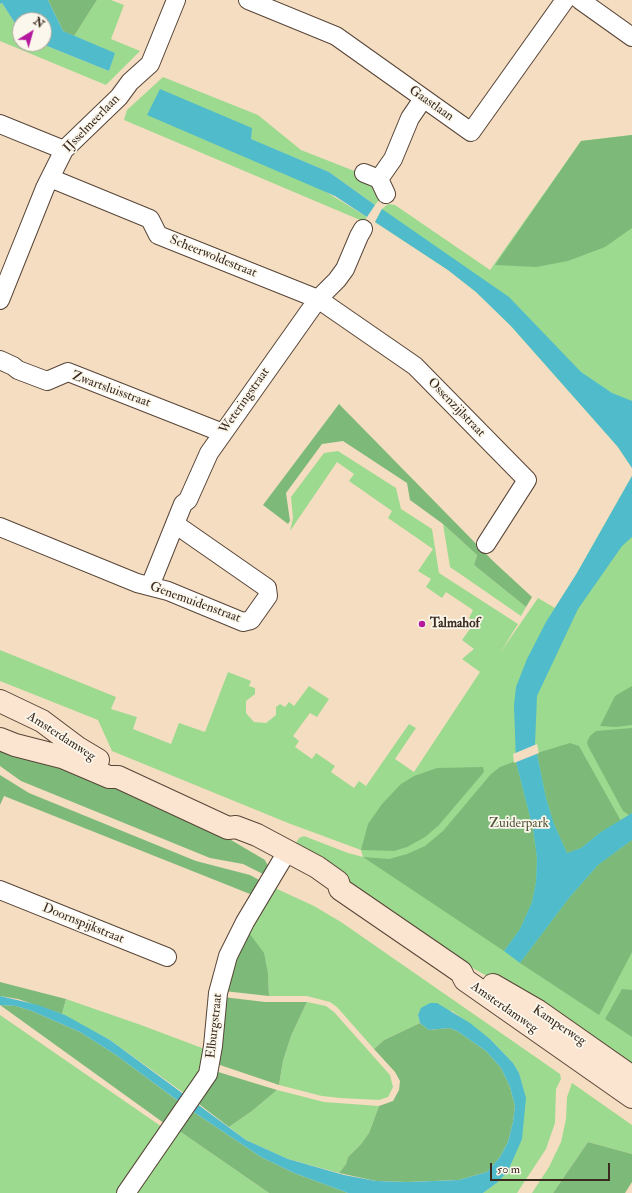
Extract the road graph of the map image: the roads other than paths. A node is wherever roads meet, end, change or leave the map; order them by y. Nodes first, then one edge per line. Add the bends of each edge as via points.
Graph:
1 (176, 0) edge
2 (248, 0) edge
3 (580, 0) edge
4 (560, 2) edge
5 (632, 36) edge
6 (423, 99) junction
7 (0, 124) edge
8 (64, 150) junction
9 (50, 178) junction
10 (376, 182) dead end
11 (363, 229) dead end
12 (318, 299) junction
13 (0, 300) edge
14 (0, 360) edge
15 (223, 433) junction
16 (175, 524) junction
17 (0, 527) edge
18 (486, 544) dead end
19 (150, 586) junction
20 (0, 701) edge
21 (0, 739) edge
22 (118, 777) junction
23 (284, 857) junction
24 (0, 890) edge
25 (167, 957) dead end
26 (461, 972) junction
27 (632, 1077) edge
28 (632, 1097) edge
29 (126, 1193) edge

1 - 8 street, IJsselmeerlaan via 150,64
2 - 6 street, Gaastlaan via 332,34
3 - 5 street
4 - 6 street, Gaastlaan via 471,132
6 - 10 street via 410,118 393,159
7 - 8 street
8 - 9 street, IJsselmeerlaan
9 - 12 street, Scheerwoldestraat via 150,219 158,235
9 - 13 street, IJsselmeerlaan
11 - 12 street, Weteringstraat via 345,269
12 - 15 street, Weteringstraat
12 - 18 street, Ossenzijlstraat via 415,366 526,480
14 - 15 street, Zwartsluisstraat via 47,381 68,372
15 - 16 street, Weteringstraat via 209,453
16 - 19 street, Weteringstraat
16 - 19 street, Genemuidenstraat via 267,588 268,596 251,620 243,622
17 - 19 street, Genemuidenstraat
20 - 22 main road, Amsterdamweg via 42,721 86,754 114,769
21 - 22 main road, Amsterdamweg via 62,757 109,777
22 - 23 main road, Amsterdamweg via 228,828 231,835
23 - 26 main road, Amsterdamweg via 333,889 340,888
23 - 29 street, Elburgstraat via 228,956 218,993 211,1066 204,1081
24 - 25 street, Doornspijkstraat
26 - 27 main road, Kamperweg via 470,972 523,1002
26 - 28 main road, Amsterdamweg via 464,980

